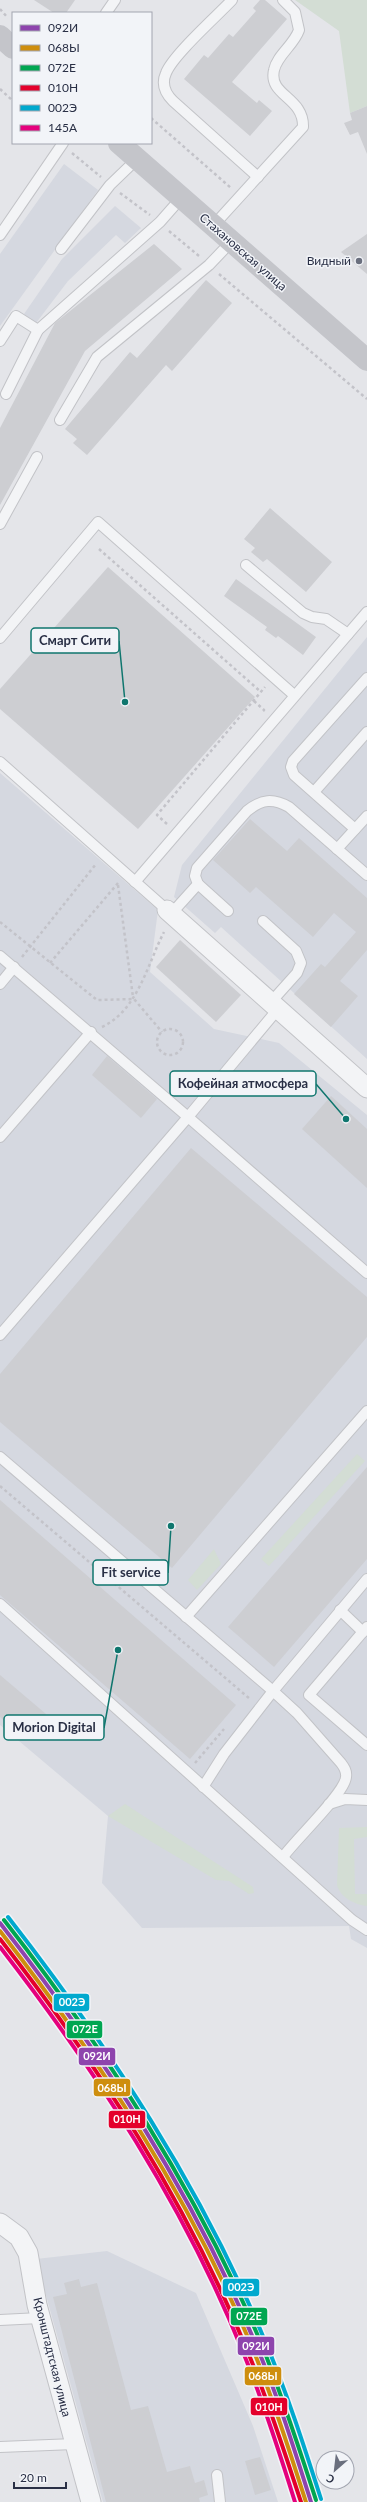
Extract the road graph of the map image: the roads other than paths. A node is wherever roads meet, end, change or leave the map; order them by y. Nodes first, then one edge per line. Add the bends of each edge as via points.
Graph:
1 (114, 0) edge
2 (232, 0) edge
3 (283, 0) edge
4 (107, 12) edge
5 (0, 36) edge
6 (12, 47) edge
7 (62, 144) edge
8 (120, 144) edge
9 (137, 159) junction
10 (258, 177) junction
11 (182, 197) junction
12 (213, 226) junction
13 (0, 235) edge
14 (231, 242) junction
15 (61, 249) dead end
16 (38, 330) junction
17 (0, 341) edge
18 (367, 360) edge
19 (6, 394) dead end
20 (60, 420) dead end
21 (37, 457) dead end
22 (0, 524) edge
23 (246, 564) dead end
24 (367, 612) edge
25 (348, 634) junction
26 (0, 638) edge
27 (367, 678) edge
28 (294, 695) junction
29 (367, 732) edge
30 (0, 762) edge
31 (314, 792) junction
32 (367, 816) edge
33 (355, 829) junction
34 (337, 849) junction
35 (367, 875) edge
36 (135, 882) junction
37 (198, 884) junction
38 (228, 911) dead end
39 (168, 917) junction
40 (263, 921) dead end
41 (0, 956) edge
42 (14, 967) junction
43 (0, 984) edge
44 (274, 1005) junction
45 (90, 1032) junction
46 (367, 1088) edge
47 (188, 1117) junction
48 (0, 1137) edge
49 (367, 1273) edge
50 (0, 1335) edge
51 (367, 1411) edge
52 (0, 1457) edge
53 (367, 1579) edge
54 (0, 1604) edge
55 (340, 1610) junction
56 (186, 1618) junction
57 (365, 1629) edge
58 (273, 1691) junction
59 (367, 1745) edge
60 (203, 1787) junction
61 (367, 1800) edge
62 (329, 1804) junction
63 (283, 1857) junction
64 (367, 1930) edge
65 (0, 2223) edge
66 (40, 2318) junction
67 (0, 2320) edge
68 (74, 2444) junction
69 (0, 2447) edge
70 (217, 2474) dead end
71 (91, 2502) edge
72 (220, 2502) edge

1 - 4 lane
2 - 10 lane via 176,59 166,74 164,85 167,96 172,101
3 - 10 lane via 295,12 299,30 274,68 273,79 280,90 299,108 303,127
5 - 6 main road
7 - 13 lane
8 - 9 main road, Стахановская улица
9 - 11 main road, Стахановская улица
9 - 15 lane via 110,185
10 - 12 lane
11 - 12 main road, Стахановская улица
11 - 16 lane via 160,222
12 - 14 main road, Стахановская улица
14 - 18 main road, Стахановская улица
14 - 20 lane via 209,265 97,357
16 - 17 lane via 16,316
16 - 19 lane
21 - 22 lane
23 - 25 lane via 303,613 326,619
24 - 25 lane
25 - 28 lane
26 - 28 lane via 98,522
27 - 31 lane via 293,761 291,767 294,775
28 - 36 lane
29 - 31 lane
30 - 36 lane
31 - 33 lane
32 - 33 lane
33 - 34 lane
34 - 35 lane
34 - 37 lane via 289,807 278,801 268,800 257,803 247,811 200,865 195,876
36 - 39 lane
37 - 38 lane
37 - 39 lane
39 - 44 street
40 - 44 lane via 296,951 301,963
41 - 42 lane
42 - 43 lane
42 - 45 lane
44 - 46 street
44 - 47 lane
45 - 47 lane
45 - 48 lane
47 - 49 lane
47 - 50 lane
51 - 56 lane
52 - 56 lane
53 - 55 lane
54 - 60 lane
55 - 57 lane
55 - 58 lane
56 - 58 lane
57 - 59 lane via 309,1696
58 - 60 lane via 224,1754
58 - 62 lane via 346,1770 344,1784
60 - 63 lane
61 - 62 lane via 345,1799
62 - 63 lane
63 - 64 lane via 352,1920
65 - 66 street, Кронштадтская улица via 19,2237 28,2253
66 - 67 lane
66 - 68 street, Кронштадтская улица
68 - 69 lane
68 - 71 street, Кронштадтская улица
70 - 72 lane

